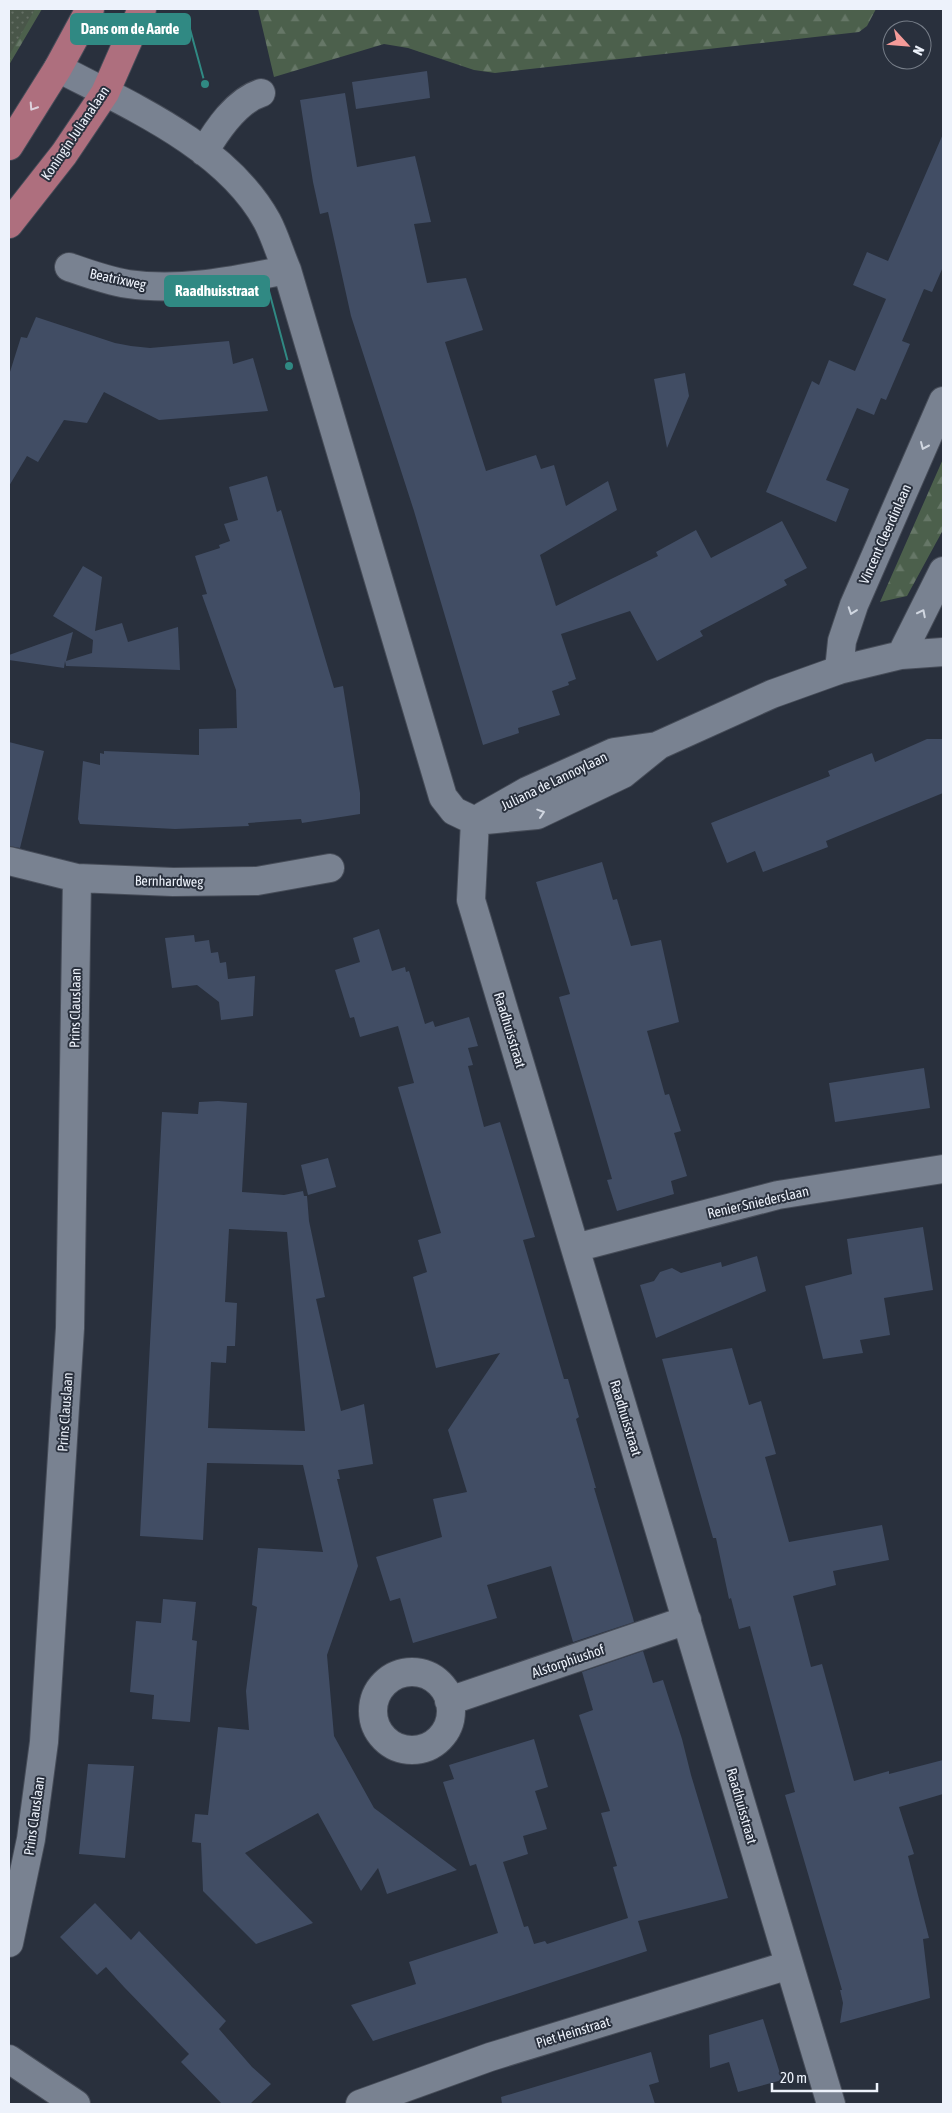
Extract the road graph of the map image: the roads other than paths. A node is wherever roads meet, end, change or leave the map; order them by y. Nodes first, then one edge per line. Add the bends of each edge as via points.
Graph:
1 (90, 9) edge
2 (142, 9) edge
3 (58, 68) junction
4 (105, 93) junction
5 (261, 93) dead end
6 (9, 146) edge
7 (204, 152) junction
8 (9, 224) edge
9 (69, 267) dead end
10 (287, 270) junction
11 (943, 401) edge
12 (943, 571) edge
13 (943, 652) edge
14 (901, 655) junction
15 (839, 670) junction
16 (475, 821) junction
17 (9, 861) edge
18 (330, 868) dead end
19 (77, 878) junction
20 (943, 1169) edge
21 (575, 1248) junction
22 (687, 1620) junction
23 (449, 1701) dead end
24 (9, 1943) edge
25 (789, 1965) junction
26 (9, 2059) edge
27 (76, 2104) edge
28 (360, 2104) edge
29 (831, 2104) edge

1 - 3 main road
2 - 4 main road, Koningin Julianalaan
3 - 4 street
3 -> 6 main road
4 - 7 street
4 - 8 main road, Koningin Julianalaan via 64,154
5 - 7 street via 248,97 215,133
7 - 10 street via 237,180 267,220
9 - 10 street, Beatrixweg via 128,284 158,287 227,281
10 - 16 street via 436,776 443,796 454,811
11 -> 15 street, Vincent Cleerdinlaan via 854,605 842,641
14 -> 12 street
13 - 14 street, Juliana de Lannoylaan
14 - 15 street, Juliana de Lannoylaan
15 - 16 street, Juliana de Lannoylaan via 772,694 659,745 614,752 527,791
16 - 21 street, Raadhuisstraat via 470,900
17 - 19 street, Bernhardweg
18 - 19 street, Bernhardweg via 257,881
19 - 24 street, Prins Clauslaan via 70,1328 44,1742 31,1839
20 - 21 street, Renier Sniederslaan via 778,1195
21 - 22 street, Raadhuisstraat
22 - 23 street, Alstorphiushof
22 - 25 street, Raadhuisstraat
25 - 28 street, Piet Heinstraat via 490,2057
25 - 29 street, Raadhuisstraat
26 - 27 street

